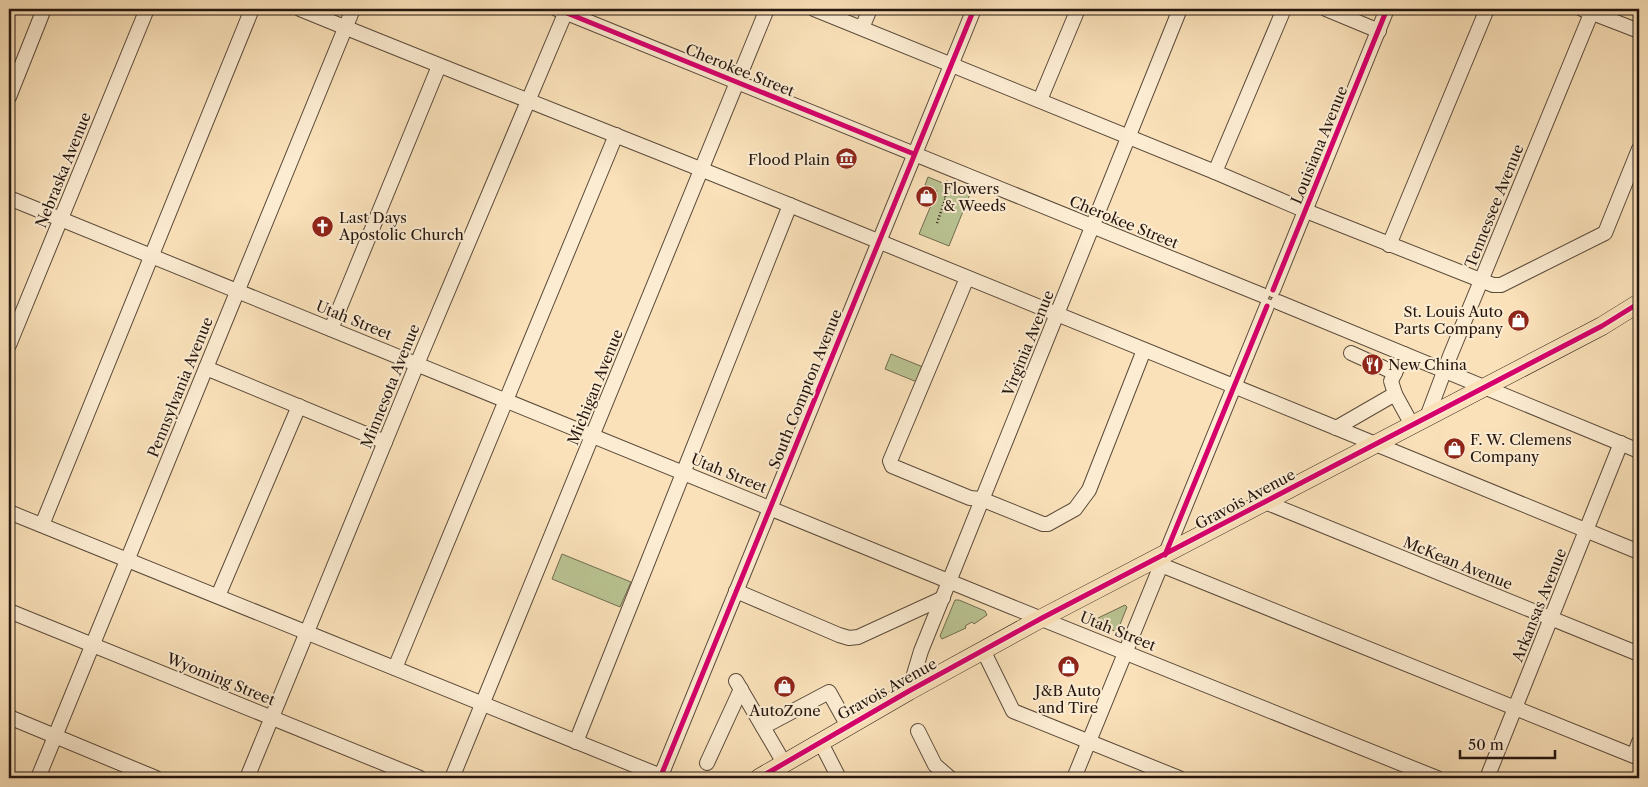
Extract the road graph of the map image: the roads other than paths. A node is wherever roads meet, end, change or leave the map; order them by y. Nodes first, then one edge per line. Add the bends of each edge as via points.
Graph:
1 (44, 9) edge
2 (147, 9) edge
3 (252, 9) edge
4 (300, 9) edge
5 (353, 9) edge
6 (767, 9) edge
7 (814, 9) edge
8 (870, 9) edge
9 (974, 9) edge
10 (1078, 9) edge
11 (1180, 9) edge
12 (1284, 9) edge
13 (1326, 9) edge
14 (1388, 9) edge
15 (1487, 9) edge
16 (563, 10) edge
17 (1589, 10) edge
18 (345, 27) junction
19 (862, 28) junction
20 (1379, 31) junction
21 (1639, 31) edge
22 (952, 64) junction
23 (439, 66) junction
24 (737, 82) junction
25 (9, 97) edge
26 (528, 100) junction
27 (1040, 100) junction
28 (616, 135) junction
29 (1129, 137) junction
30 (1639, 149) edge
31 (914, 154) junction
32 (701, 170) junction
33 (1215, 172) junction
34 (9, 198) edge
35 (790, 205) junction
36 (1306, 211) junction
37 (60, 218) junction
38 (1093, 227) junction
39 (878, 242) junction
40 (1389, 245) junction
41 (151, 255) junction
42 (966, 278) junction
43 (1481, 282) junction
44 (237, 291) junction
45 (1270, 298) junction
46 (1639, 303) edge
47 (1057, 315) junction
48 (331, 329) junction
49 (9, 345) edge
50 (1144, 350) junction
51 (1351, 353) dead end
52 (1404, 354) junction
53 (417, 364) junction
54 (206, 368) junction
55 (1445, 371) junction
56 (1395, 372) junction
57 (1234, 386) junction
58 (1484, 387) junction
59 (1394, 394) junction
60 (506, 400) junction
61 (298, 406) junction
62 (1420, 421) junction
63 (1336, 428) junction
64 (593, 435) junction
65 (385, 442) junction
66 (1621, 443) junction
67 (1376, 444) junction
68 (1639, 451) edge
69 (684, 472) junction
70 (981, 499) junction
71 (1265, 502) junction
72 (770, 507) junction
73 (9, 512) edge
74 (42, 525) junction
75 (1587, 530) junction
76 (1639, 552) edge
77 (127, 560) junction
78 (1163, 560) junction
79 (949, 580) junction
80 (736, 591) junction
81 (218, 596) junction
82 (942, 598) junction
83 (9, 611) edge
84 (1042, 618) junction
85 (1551, 619) junction
86 (307, 632) junction
87 (93, 645) junction
88 (983, 650) junction
89 (1126, 652) junction
90 (1639, 654) edge
91 (395, 668) junction
92 (909, 691) junction
93 (483, 704) junction
94 (1515, 708) junction
95 (9, 717) edge
96 (272, 718) junction
97 (848, 726) junction
98 (763, 727) junction
99 (918, 731) dead end
100 (55, 737) junction
101 (820, 741) junction
102 (576, 742) junction
103 (1089, 742) junction
104 (1639, 742) edge
105 (707, 763) dead end
106 (784, 763) junction
107 (141, 776) edge
108 (661, 777) edge
109 (38, 778) edge
110 (156, 778) edge
111 (247, 778) edge
112 (420, 778) edge
113 (452, 778) edge
114 (759, 778) edge
115 (839, 778) edge
116 (950, 778) edge
117 (1074, 778) edge
118 (1179, 778) edge
119 (1437, 778) edge
120 (1487, 778) edge

1 - 25 street
2 - 37 street, Nebraska Avenue
3 - 41 street
4 - 18 street
5 - 18 street, Pennsylvania Avenue
6 - 24 street, Michigan Avenue
7 - 19 street
8 - 19 street
9 - 22 street, South Compton Avenue
10 - 27 street
11 - 29 street, Virginia Avenue
12 - 33 street
13 - 20 street
14 - 20 street, Louisiana Avenue
15 - 40 street
16 - 24 street, Cherokee Street
16 - 26 street, Minnesota Avenue
17 - 21 street
17 - 43 street, Tennessee Avenue
18 - 23 street
18 - 44 street, Pennsylvania Avenue
19 - 22 street
20 - 36 street, Louisiana Avenue
22 - 27 street
22 - 31 street, South Compton Avenue
23 - 26 street
23 - 48 street
24 - 31 street, Cherokee Street
24 - 32 street, Michigan Avenue
26 - 28 street
26 - 53 street, Minnesota Avenue
27 - 29 street
28 - 32 street
28 - 60 street
29 - 33 street
29 - 38 street, Virginia Avenue
30 - 43 street via 1604,232 1501,285
31 - 38 street, Cherokee Street
31 - 39 street, South Compton Avenue
32 - 35 street
32 - 64 street, Michigan Avenue
33 - 36 street
34 - 37 street, Utah Street
35 - 39 street
35 - 69 street
36 - 40 street
36 - 45 street, Louisiana Avenue
37 - 41 street, Utah Street
37 - 49 street, Nebraska Avenue
38 - 45 street, Cherokee Street
38 - 47 street, Virginia Avenue
39 - 42 street
39 - 72 street, South Compton Avenue
40 - 43 street
41 - 44 street, Utah Street
41 - 74 street
42 - 47 street
42 - 70 street via 890,461 892,466 970,498
43 - 55 street, Tennessee Avenue
44 - 48 street, Utah Street
44 - 54 street, Pennsylvania Avenue
45 - 52 street, Cherokee Street
45 - 57 street, Louisiana Avenue
46 - 58 main road, Gravois Avenue via 1602,326
47 - 50 street
47 - 70 street, Virginia Avenue
48 - 53 street, Utah Street
50 - 57 street
50 - 70 street via 1089,490 1075,509 1043,524
51 - 56 street
52 - 55 street, Cherokee Street
52 - 56 street
53 - 60 street, Utah Street
53 - 65 street, Minnesota Avenue
54 - 61 street
54 - 77 street, Pennsylvania Avenue
55 - 58 street, Cherokee Street
55 - 62 street, Tennessee Avenue
56 - 59 street via 1391,381
57 - 63 street
57 - 78 street, Louisiana Avenue
58 - 62 main road, Gravois Avenue
58 - 66 street, Cherokee Street
59 - 62 street
59 - 63 street
60 - 64 street, Utah Street
60 - 91 street
61 - 65 street
61 - 81 street
62 - 67 main road, Gravois Avenue
63 - 67 street
64 - 69 street, Utah Street
64 - 93 street, Michigan Avenue
65 - 86 street, Minnesota Avenue
66 - 68 street, Cherokee Street
66 - 75 street, Arkansas Avenue
67 - 71 main road, Gravois Avenue
67 - 75 street
69 - 72 street, Utah Street
69 - 102 street
70 - 79 street, Virginia Avenue
71 - 78 main road, Gravois Avenue
71 - 85 street, McKean Avenue
72 - 79 street, Utah Street
72 - 80 street, South Compton Avenue
73 - 74 street
74 - 77 street
75 - 76 street
75 - 85 street, Arkansas Avenue
77 - 81 street
77 - 87 street, Pennsylvania Avenue
78 - 84 main road, Gravois Avenue
78 - 89 street, Louisiana Avenue
78 - 94 street
79 - 82 street, Virginia Avenue
79 - 84 street, Utah Street
80 - 82 street via 849,638 858,637
80 - 108 street, South Compton Avenue
81 - 86 street
82 - 92 street, Virginia Avenue
83 - 87 street, Wyoming Street
84 - 88 main road, Gravois Avenue
84 - 89 street, Utah Street
85 - 90 street, McKean Avenue
85 - 94 street, Arkansas Avenue
86 - 91 street
86 - 96 street, Minnesota Avenue
87 - 96 street, Wyoming Street
87 - 100 street, Pennsylvania Avenue
88 - 92 main road, Gravois Avenue
88 - 103 street via 1013,711
89 - 103 street, Louisiana Avenue
89 - 119 street, Utah Street
91 - 93 street
92 - 97 main road, Gravois Avenue
93 - 102 street
93 - 113 street, Michigan Avenue
94 - 104 street via 1634,756
94 - 120 street, Arkansas Avenue
95 - 100 street
96 - 111 street, Minnesota Avenue
96 - 112 street, Wyoming Street
97 - 98 street via 829,692
97 - 101 main road, Gravois Avenue
98 - 105 street via 738,685
98 - 106 street
99 - 116 street via 935,765
100 - 107 street
100 - 109 street, Pennsylvania Avenue
101 - 106 main road, Gravois Avenue
101 - 115 street
102 - 108 street
103 - 117 street, Louisiana Avenue
103 - 118 street
106 - 114 main road, Gravois Avenue
107 - 110 street

